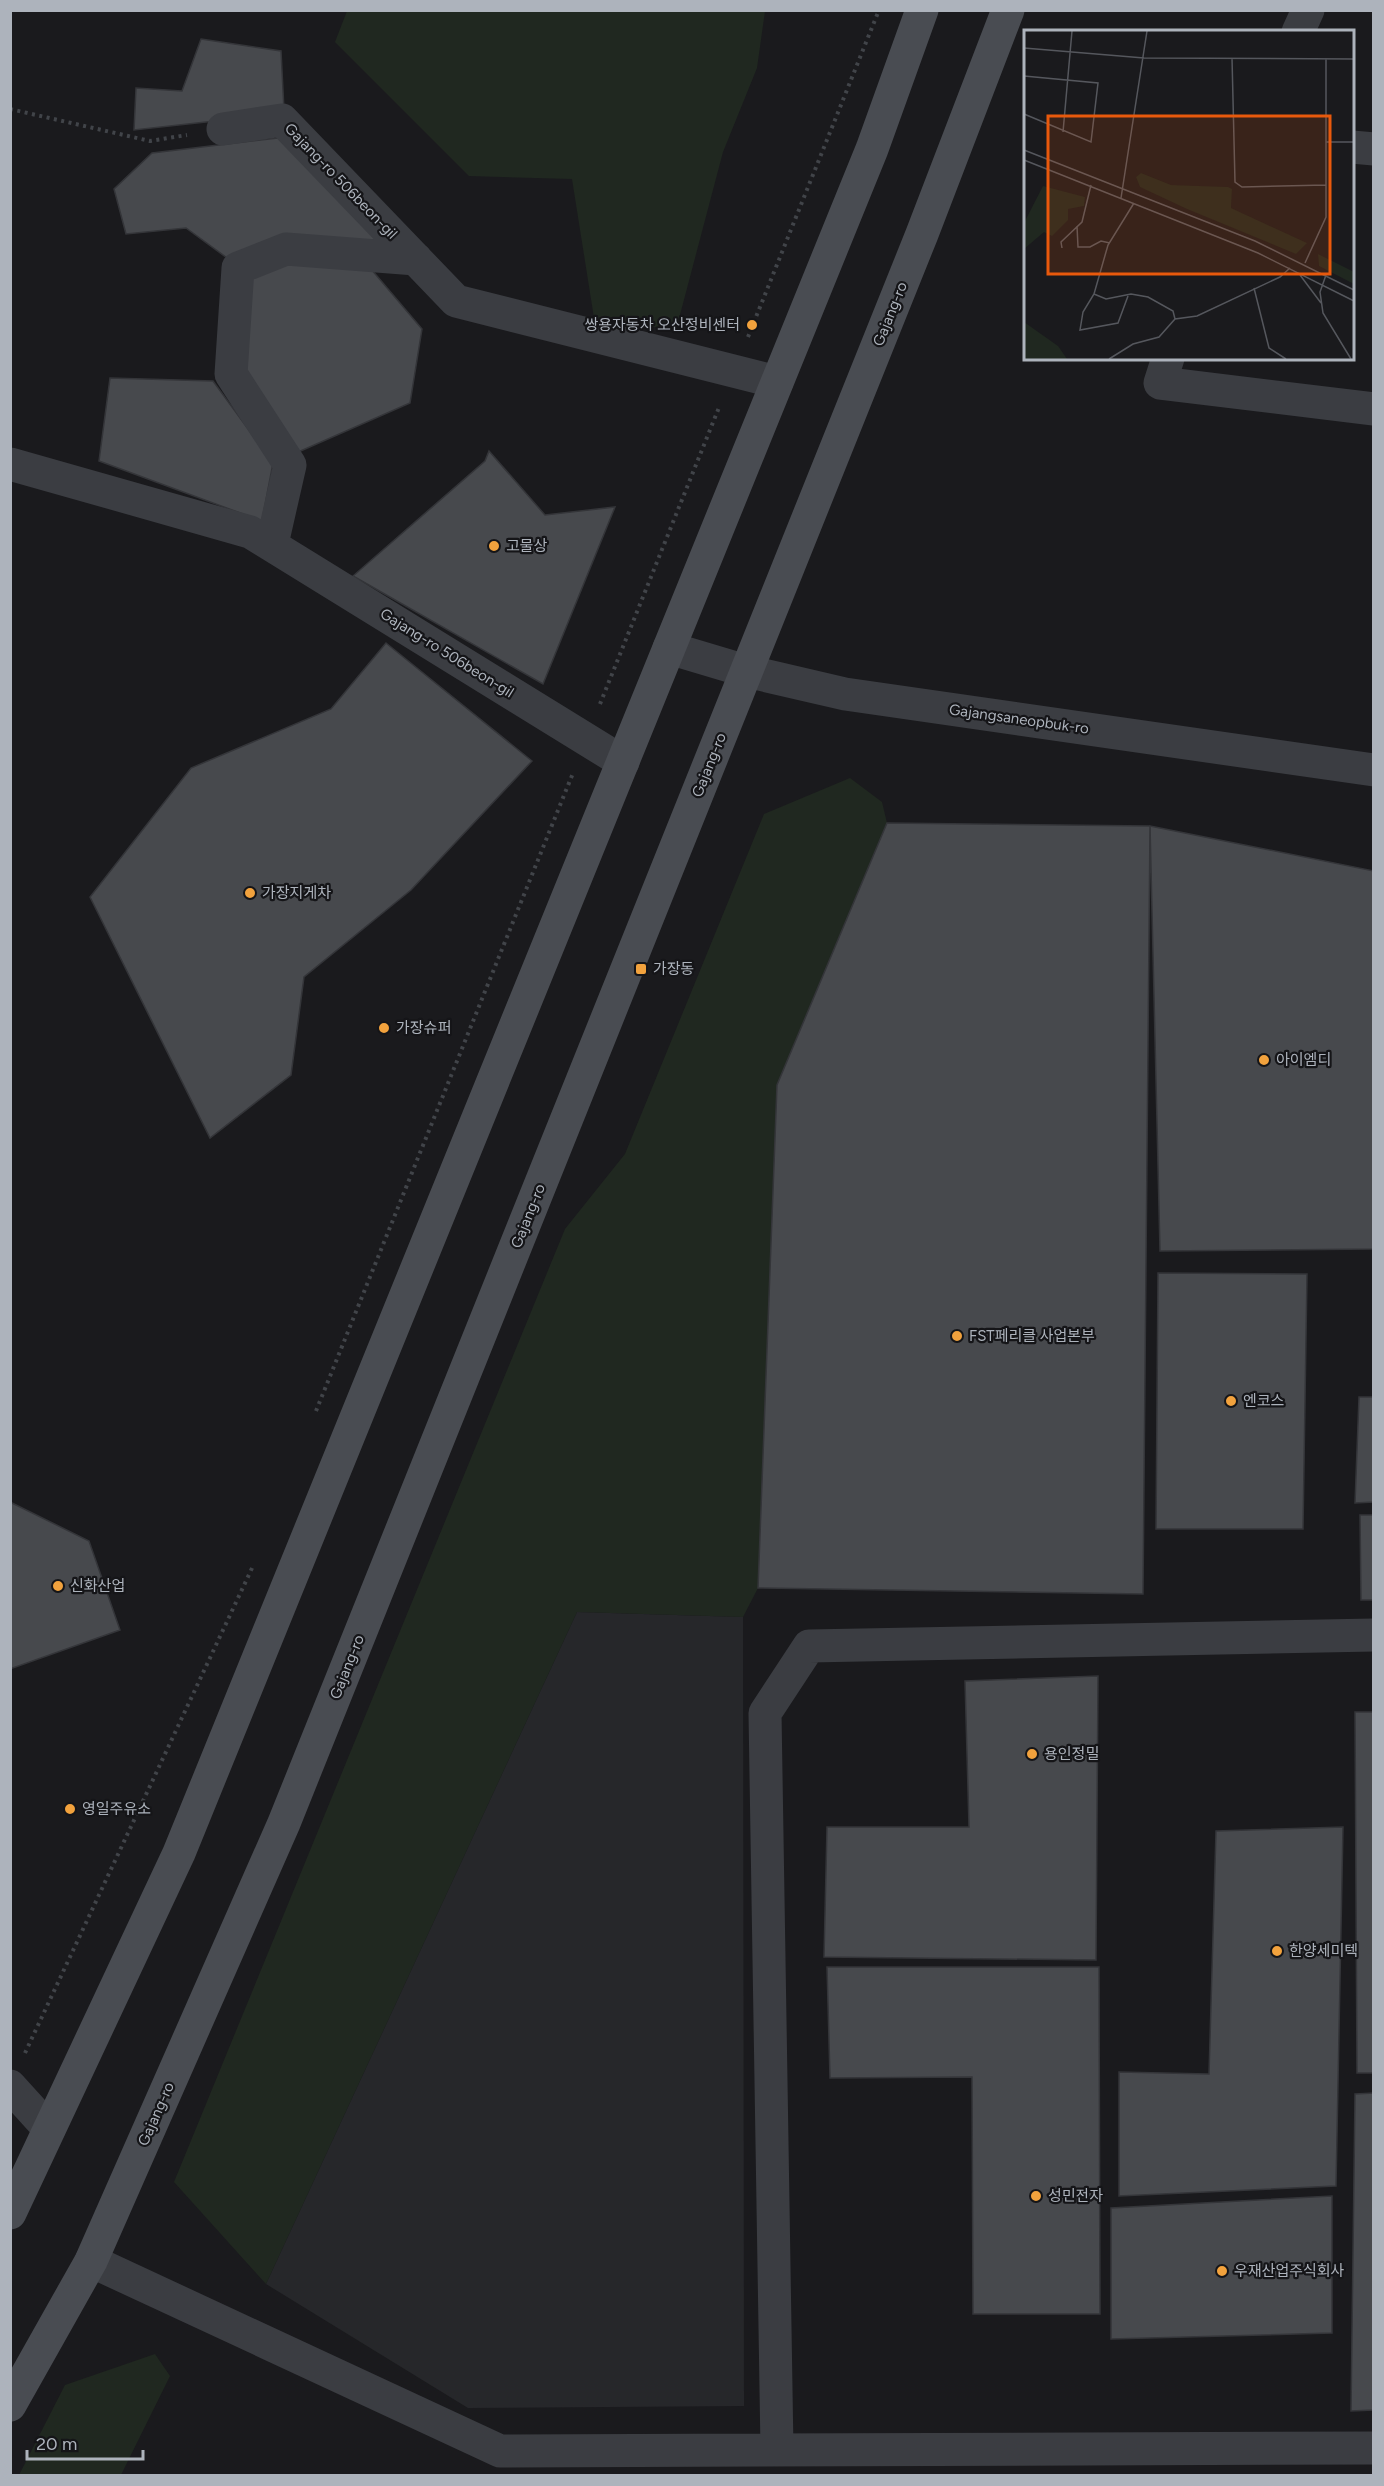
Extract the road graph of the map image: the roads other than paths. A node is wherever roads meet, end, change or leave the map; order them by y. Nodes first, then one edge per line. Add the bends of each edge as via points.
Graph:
1 (921, 10) edge
2 (1008, 10) edge
3 (1308, 10) edge
4 (1299, 30) edge
5 (223, 129) road end
6 (1354, 147) edge
7 (1374, 149) edge
8 (416, 259) junction
9 (1167, 360) edge
10 (777, 382) junction
11 (1374, 409) edge
12 (10, 464) edge
13 (272, 544) junction
14 (669, 648) junction
15 (746, 671) junction
16 (623, 762) junction
17 (1374, 770) edge
18 (1374, 1635) edge
19 (16, 2074) edge
20 (49, 2129) junction
21 (12, 2206) edge
22 (91, 2261) junction
23 (10, 2405) edge
24 (1374, 2448) edge
25 (777, 2450) junction
26 (1160, 2462) edge

1 - 10 main road via 872,149
2 - 15 main road, Gajang-ro
3 - 4 street
5 - 8 street, Gajang-ro 506beon-gil via 282,120
6 - 7 street
8 - 10 street, Gajang-ro 506beon-gil via 456,301
8 - 13 street, Gajang-ro 506beon-gil via 286,249 238,268 231,374 290,465
9 - 11 street via 1160,383
10 - 14 main road
12 - 13 street, Gajang-ro 506beon-gil via 250,532
13 - 16 street, Gajang-ro 506beon-gil
14 - 15 street, Gajangsaneopbuk-ro
14 - 16 main road
15 - 17 street, Gajangsaneopbuk-ro via 845,694
15 - 22 main road, Gajang-ro via 284,1823
16 - 20 main road via 179,1853
18 - 25 street via 809,1646 765,1713
19 - 20 street
20 - 21 main road
22 - 23 main road, Gajang-ro
22 - 25 street via 500,2451
24 - 26 street
25 - 26 street

